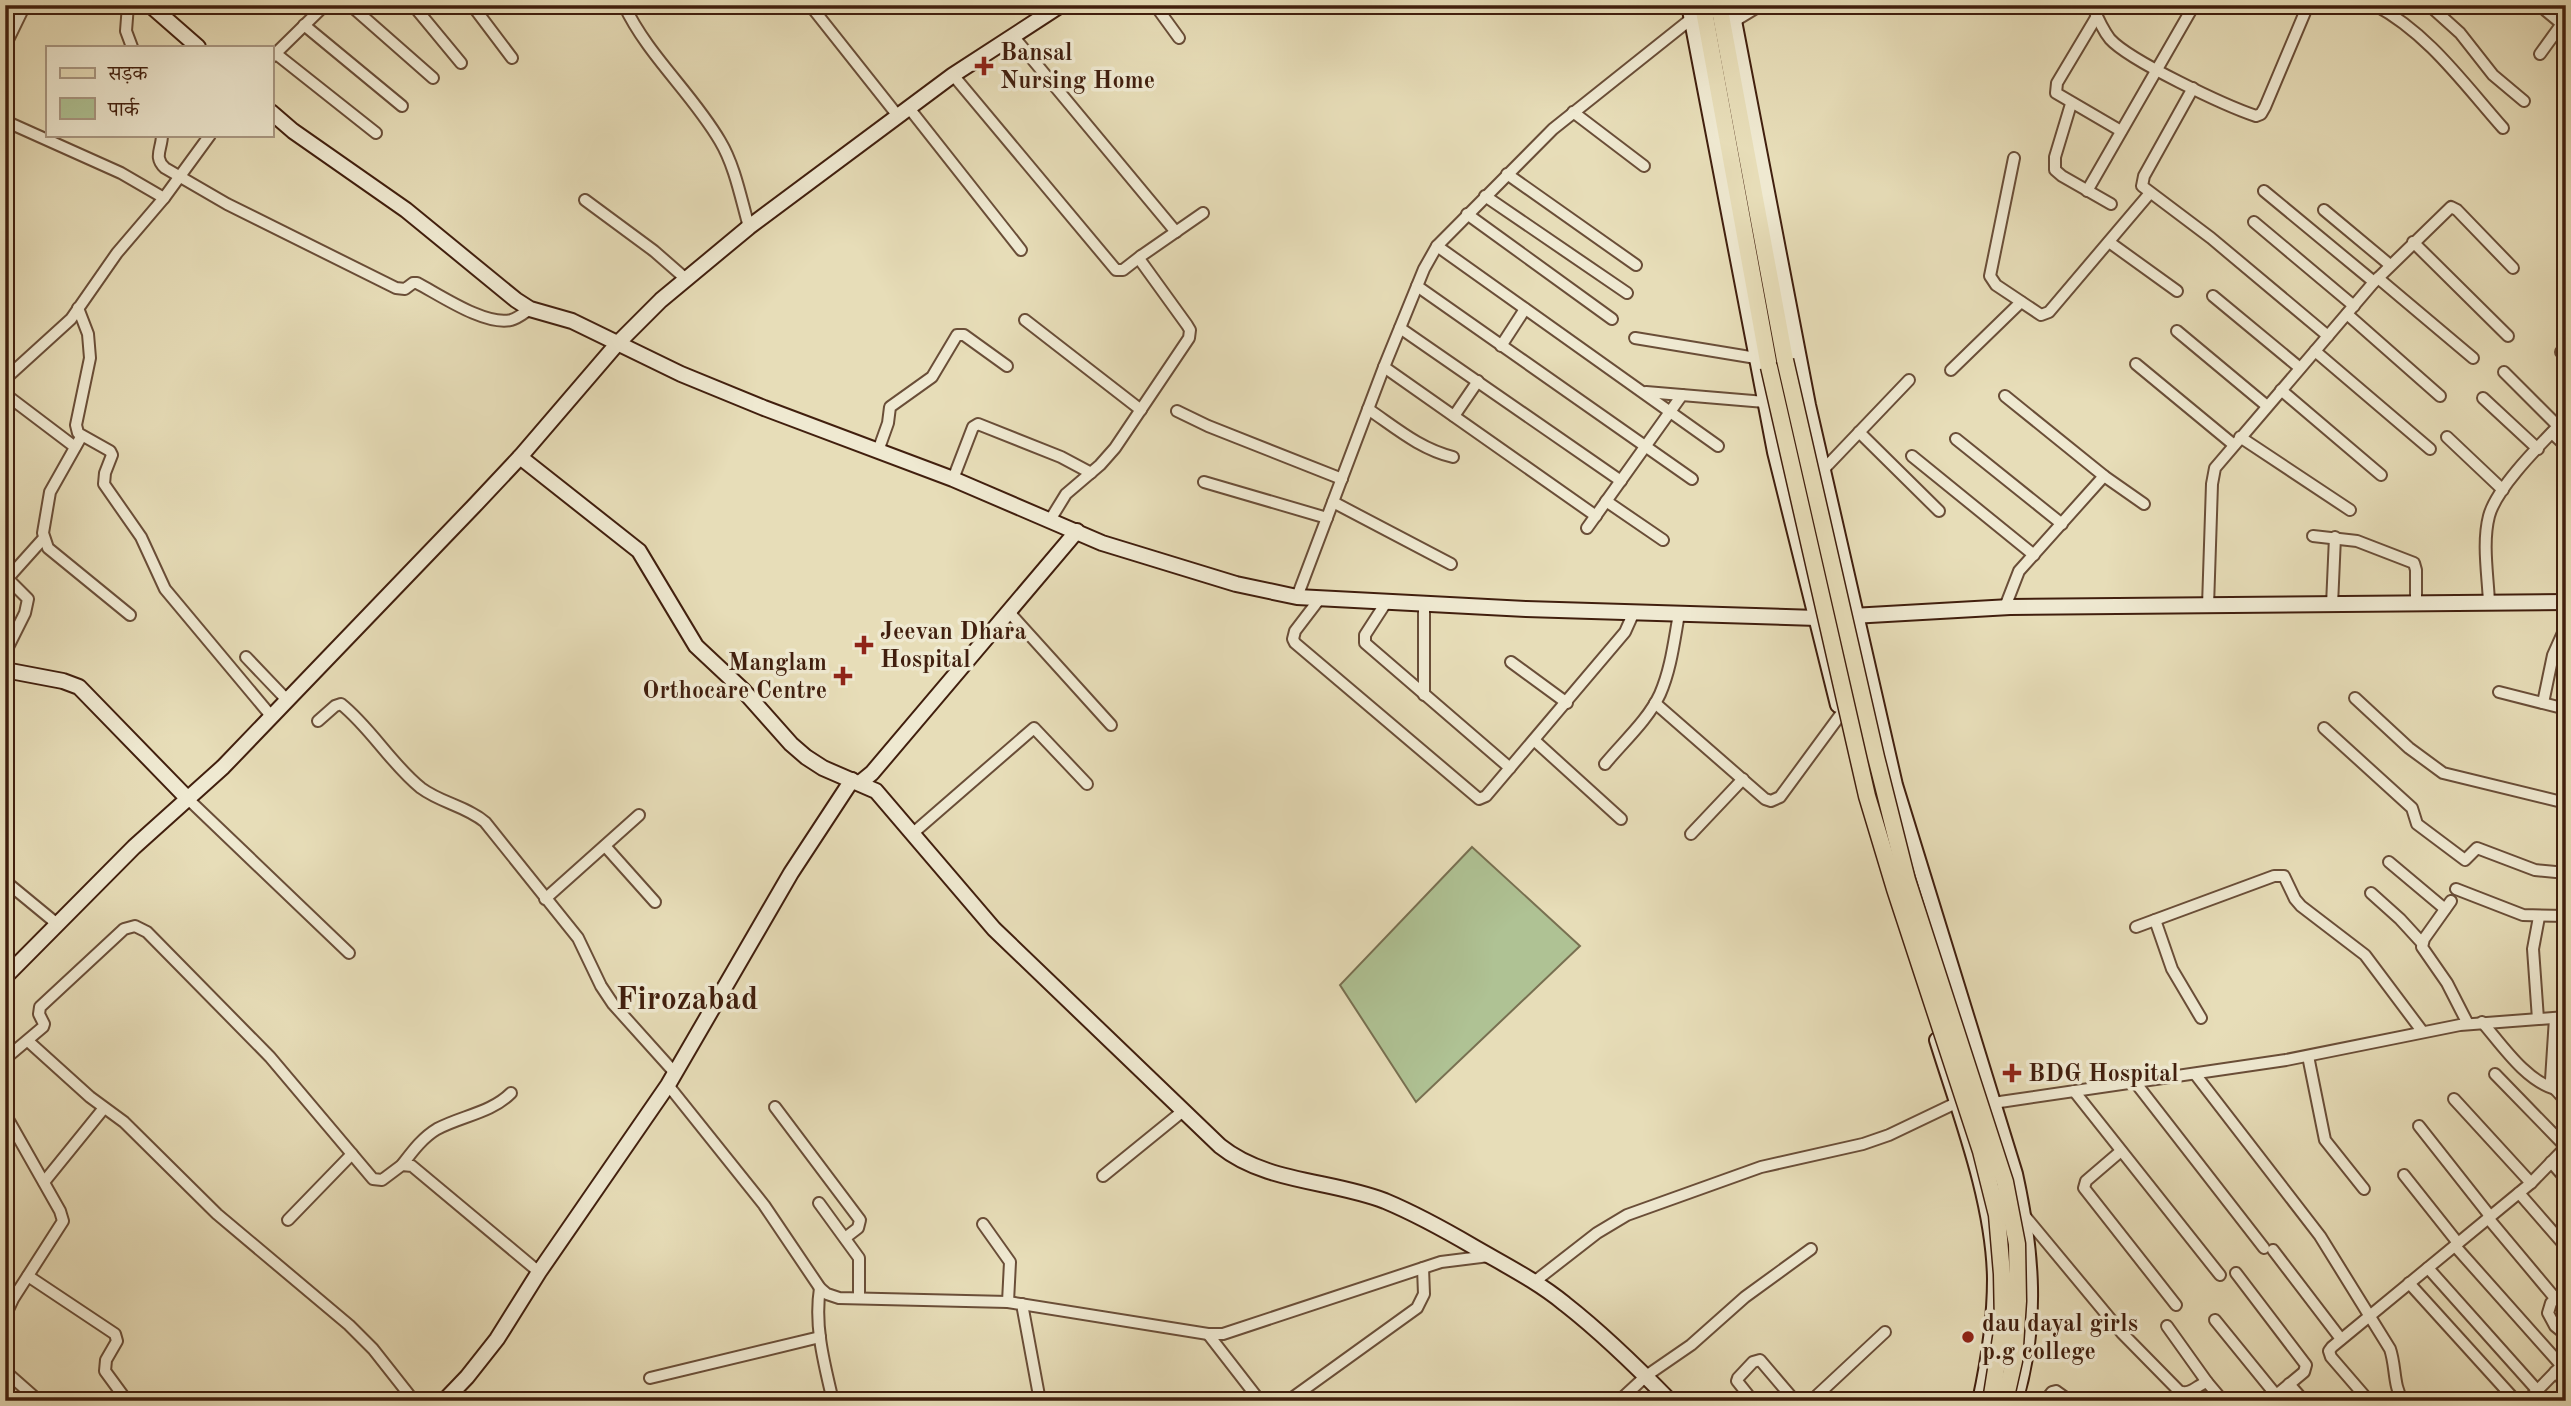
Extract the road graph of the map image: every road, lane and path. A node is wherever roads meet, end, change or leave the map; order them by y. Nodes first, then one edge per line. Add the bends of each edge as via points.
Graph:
1 (25, 5) edge
2 (128, 5) edge
3 (150, 5) edge
4 (325, 5) edge
5 (350, 5) edge
6 (413, 5) edge
7 (472, 5) edge
8 (624, 5) edge
9 (810, 5) edge
10 (1061, 5) edge
11 (1155, 5) edge
12 (1703, 5) edge
13 (1719, 5) edge
14 (1731, 5) edge
15 (1761, 5) edge
16 (2194, 5) edge
17 (2308, 5) edge
18 (2375, 5) edge
19 (2429, 5) edge
20 (2539, 5) edge
21 (2096, 9) edge
22 (1690, 12) edge
23 (2564, 21) edge
24 (1733, 22) junction
25 (304, 25) junction
26 (1013, 36) junction
27 (1180, 38) dead end
28 (5, 46) edge
29 (132, 46) edge
30 (197, 46) edge
31 (2540, 54) dead end
32 (273, 55) edge
33 (512, 58) dead end
34 (461, 63) dead end
35 (2158, 70) junction
36 (953, 75) junction
37 (433, 78) dead end
38 (2193, 88) junction
39 (2524, 101) dead end
40 (2071, 104) junction
41 (402, 106) dead end
42 (904, 112) junction
43 (1573, 112) junction
44 (273, 114) edge
45 (5, 121) edge
46 (2503, 128) dead end
47 (2121, 131) junction
48 (376, 134) dead end
49 (162, 136) edge
50 (209, 136) edge
51 (2014, 158) dead end
52 (1644, 166) dead end
53 (1507, 174) junction
54 (180, 176) junction
55 (2087, 191) junction
56 (2264, 191) dead end
57 (2150, 193) junction
58 (1485, 196) junction
59 (164, 198) junction
60 (585, 200) dead end
61 (2111, 204) dead end
62 (2325, 210) dead end
63 (1203, 213) dead end
64 (1467, 214) junction
65 (2254, 222) dead end
66 (749, 227) junction
67 (1176, 232) junction
68 (2109, 242) junction
69 (2413, 242) junction
70 (1437, 246) junction
71 (1021, 250) dead end
72 (1141, 256) junction
73 (1636, 265) dead end
74 (2390, 265) junction
75 (2513, 268) dead end
76 (686, 279) junction
77 (2376, 280) junction
78 (1417, 286) junction
79 (2177, 291) dead end
80 (1627, 293) dead end
81 (2213, 296) dead end
82 (2021, 303) junction
83 (78, 308) junction
84 (530, 309) junction
85 (1525, 309) junction
86 (2351, 310) junction
87 (1612, 319) dead end
88 (1026, 320) dead end
89 (1400, 328) junction
90 (2177, 331) dead end
91 (2328, 336) junction
92 (2508, 336) dead end
93 (1634, 338) dead end
94 (617, 344) junction
95 (1501, 345) junction
96 (2315, 351) junction
97 (2473, 358) dead end
98 (1762, 362) junction
99 (2136, 364) dead end
100 (1007, 366) dead end
101 (1384, 367) junction
102 (2300, 368) junction
103 (1951, 370) dead end
104 (2504, 372) dead end
105 (5, 379) edge
106 (1909, 380) dead end
107 (1478, 381) junction
108 (2281, 390) junction
109 (1643, 392) junction
110 (5, 394) edge
111 (1682, 395) junction
112 (2005, 396) dead end
113 (2441, 396) dead end
114 (2483, 398) dead end
115 (1765, 402) junction
116 (2267, 406) junction
117 (1368, 409) junction
118 (1141, 410) junction
119 (1177, 411) dead end
120 (1671, 411) junction
121 (1454, 416) junction
122 (2559, 426) edge
123 (1859, 432) junction
124 (2447, 437) dead end
125 (1956, 439) dead end
126 (2237, 441) junction
127 (78, 442) junction
128 (1645, 446) junction
129 (1718, 446) dead end
130 (2566, 446) edge
131 (2430, 449) dead end
132 (2538, 449) junction
133 (878, 451) junction
134 (1912, 456) dead end
135 (520, 457) junction
136 (1453, 457) dead end
137 (1823, 470) junction
138 (1091, 473) junction
139 (2381, 475) dead end
140 (2104, 476) junction
141 (953, 479) junction
142 (1342, 479) junction
143 (1692, 480) dead end
144 (1621, 481) junction
145 (1204, 482) dead end
146 (2503, 490) junction
147 (1606, 501) junction
148 (1333, 502) junction
149 (2144, 504) dead end
150 (2350, 510) dead end
151 (1939, 511) dead end
152 (1595, 516) junction
153 (1327, 518) junction
154 (1050, 520) junction
155 (2062, 524) junction
156 (1587, 528) dead end
157 (1076, 531) junction
158 (2313, 536) dead end
159 (2335, 537) junction
160 (43, 539) junction
161 (1663, 540) dead end
162 (2034, 555) junction
163 (1451, 564) dead end
164 (7, 577) edge
165 (1297, 597) junction
166 (1321, 597) junction
167 (1387, 601) junction
168 (2566, 602) edge
169 (1424, 603) junction
170 (2489, 603) junction
171 (2332, 605) junction
172 (2416, 605) junction
173 (2208, 606) junction
174 (2005, 607) junction
175 (1009, 611) junction
176 (1634, 612) junction
177 (1679, 614) junction
178 (130, 615) dead end
179 (1857, 616) junction
180 (1817, 618) junction
181 (2566, 626) edge
182 (5, 653) edge
183 (246, 657) dead end
184 (1511, 662) dead end
185 (5, 670) edge
186 (2499, 692) dead end
187 (1424, 695) junction
188 (2355, 698) dead end
189 (287, 700) junction
190 (1567, 703) junction
191 (1655, 703) junction
192 (2543, 703) junction
193 (2566, 709) edge
194 (1841, 714) junction
195 (272, 717) junction
196 (318, 721) dead end
197 (1111, 725) dead end
198 (2324, 728) dead end
199 (1534, 740) junction
200 (1605, 764) dead end
201 (1510, 768) junction
202 (1743, 779) junction
203 (857, 781) junction
204 (1087, 784) dead end
205 (188, 799) junction
206 (2566, 803) edge
207 (639, 815) dead end
208 (1621, 819) dead end
209 (912, 834) junction
210 (1691, 834) dead end
211 (605, 846) junction
212 (2389, 862) dead end
213 (2566, 873) edge
214 (5, 881) edge
215 (2456, 889) dead end
216 (2371, 893) dead end
217 (545, 899) junction
218 (655, 902) dead end
219 (2566, 916) edge
220 (2539, 917) junction
221 (2155, 920) junction
222 (56, 923) junction
223 (2136, 927) dead end
224 (2422, 943) junction
225 (349, 953) dead end
226 (5, 977) edge
227 (2201, 1018) dead end
228 (2561, 1018) edge
229 (2538, 1019) junction
230 (2482, 1022) junction
231 (2468, 1024) junction
232 (2422, 1031) junction
233 (28, 1041) junction
234 (2308, 1056) junction
235 (5, 1059) edge
236 (2195, 1074) junction
237 (2495, 1074) dead end
238 (671, 1079) junction
239 (2135, 1082) junction
240 (2555, 1089) junction
241 (2074, 1091) junction
242 (511, 1093) dead end
243 (2454, 1099) dead end
244 (2566, 1101) edge
245 (1993, 1102) junction
246 (1956, 1103) junction
247 (775, 1107) dead end
248 (104, 1108) junction
249 (1183, 1111) junction
250 (5, 1114) edge
251 (2419, 1126) dead end
252 (2566, 1147) edge
253 (2121, 1152) junction
254 (352, 1154) junction
255 (2551, 1162) junction
256 (402, 1165) junction
257 (2404, 1175) dead end
258 (1103, 1176) dead end
259 (2566, 1179) edge
260 (44, 1182) junction
261 (2531, 1183) junction
262 (2364, 1189) dead end
263 (2519, 1193) junction
264 (819, 1203) dead end
265 (2024, 1215) junction
266 (2489, 1217) junction
267 (288, 1220) dead end
268 (983, 1224) dead end
269 (845, 1238) junction
270 (2457, 1244) junction
271 (2566, 1247) edge
272 (1811, 1249) dead end
273 (1489, 1256) junction
274 (2428, 1268) junction
275 (1423, 1269) junction
276 (539, 1272) junction
277 (2236, 1273) dead end
278 (2220, 1275) dead end
279 (28, 1276) junction
280 (1534, 1282) junction
281 (2409, 1283) junction
282 (820, 1287) junction
283 (2561, 1295) edge
284 (859, 1298) junction
285 (1008, 1302) junction
286 (1022, 1304) junction
287 (2176, 1305) dead end
288 (2369, 1314) junction
289 (5, 1316) edge
290 (2215, 1320) dead end
291 (2167, 1326) dead end
292 (1885, 1332) dead end
293 (1208, 1334) junction
294 (2566, 1335) edge
295 (820, 1338) junction
296 (2341, 1339) junction
297 (2561, 1366) edge
298 (5, 1371) edge
299 (1646, 1376) junction
300 (650, 1378) dead end
301 (2207, 1382) junction
302 (2566, 1383) edge
303 (2289, 1384) junction
304 (2531, 1397) edge
305 (2272, 1398) edge
306 (2398, 1398) edge
307 (39, 1401) edge
308 (127, 1401) edge
309 (414, 1401) edge
310 (444, 1401) edge
311 (833, 1401) edge
312 (1040, 1401) edge
313 (1260, 1401) edge
314 (1288, 1401) edge
315 (1619, 1401) edge
316 (1670, 1401) edge
317 (1753, 1401) edge
318 (1795, 1401) edge
319 (1811, 1401) edge
320 (1980, 1401) edge
321 (1991, 1401) edge
322 (2005, 1401) edge
323 (2015, 1401) edge
324 (2045, 1401) edge
325 (2070, 1401) edge
326 (2223, 1401) edge
327 (2304, 1401) edge
328 (2369, 1401) edge
329 (2516, 1401) edge

1 - 28 street
2 - 29 street via 126,31
3 - 30 street
4 - 25 street
5 - 37 street
6 - 34 street
7 - 33 street
8 - 66 street via 644,42 719,138
9 - 42 street
10 - 26 street
11 - 27 street
12 - 98 main road
13 - 322 main road, bridge via 1785,360 1875,757 1904,868 2006,1182 2017,1244 2018,1301 2014,1361
14 - 24 street
15 - 24 street
16 - 35 street
17 - 38 street via 2262,114 2250,114
18 - 46 street via 2423,39
19 - 39 street via 2460,33 2493,75
20 - 23 street
21 - 35 street via 2116,45
21 - 40 street via 2055,88
22 - 43 street
22 - 98 street
23 - 31 street
24 - 137 street
25 - 32 street
25 - 41 street
26 - 36 street
26 - 67 street
32 - 48 street
35 - 38 street
35 - 47 street
36 - 42 street
36 - 72 street via 1116,270
38 - 57 street via 2144,176 2142,186
40 - 47 street
40 - 55 street via 2055,170
42 - 66 street
42 - 71 street
43 - 52 street
43 - 53 street
44 - 84 street via 406,210
45 - 59 street via 121,173
47 - 55 street
49 - 54 street via 158,160
50 - 54 street
51 - 82 street via 1990,276
53 - 58 street
53 - 73 street
54 - 59 street
54 - 84 street via 396,288 417,283 497,321 514,320
55 - 61 street
56 - 77 street
57 - 68 street
57 - 91 street
58 - 64 street
58 - 80 street
59 - 83 street
60 - 76 street
62 - 74 street
63 - 67 street
64 - 70 street
64 - 87 street
65 - 86 street
66 - 76 street
67 - 72 street
68 - 79 street
68 - 82 street via 2045,314 2036,314
69 - 74 street
69 - 75 street via 2446,209 2455,208
69 - 92 street
70 - 78 street
70 - 85 street
72 - 118 street via 1142,264 1190,330
74 - 77 street
76 - 94 street
77 - 86 street
77 - 97 street
78 - 89 street
78 - 95 street
81 - 102 street
82 - 103 street
83 - 105 street via 63,328
83 - 127 street via 88,334 90,358 76,425
84 - 94 street via 563,317
85 - 95 street
85 - 109 street
86 - 91 street
86 - 113 street
88 - 118 street
89 - 101 street
89 - 107 street
90 - 116 street
91 - 96 street
93 - 98 street
94 - 133 street
94 - 135 street
95 - 128 street
96 - 102 street
96 - 131 street
98 - 115 street
98 - 321 main road, bridge via 1867,796 1981,1151 1997,1215 2003,1325
99 - 126 street
100 - 133 street via 964,335 957,335 932,377 890,407
101 - 117 street
101 - 121 street
102 - 108 street
104 - 122 street
106 - 123 street
107 - 121 street
107 - 144 street
108 - 116 street
108 - 139 street
109 - 111 street
109 - 120 street
110 - 127 street
111 - 115 street
111 - 120 street
112 - 140 street
114 - 132 street
115 - 180 street
116 - 126 street
117 - 136 street via 1419,446
117 - 142 street
118 - 138 street
119 - 142 street
120 - 128 street
120 - 129 street
121 - 152 street
122 - 130 street
122 - 132 street
123 - 137 street
123 - 151 street
124 - 146 street
125 - 155 street
126 - 150 street
126 - 173 street via 2213,475
127 - 160 street via 50,492
127 - 195 street via 110,451 104,484 142,537 165,589
128 - 143 street
128 - 144 street
132 - 146 street
133 - 141 street
134 - 162 street
135 - 189 street
135 - 203 street via 639,551 696,646 791,744 823,768
137 - 179 street
138 - 141 street via 978,424 973,426
138 - 154 street via 1066,494
140 - 149 street
140 - 155 street
141 - 154 street
142 - 148 street
144 - 147 street
145 - 153 street
146 - 170 street via 2486,531
147 - 152 street
147 - 161 street
148 - 153 street
148 - 163 street
152 - 156 street
153 - 165 street
154 - 157 street
155 - 162 street
157 - 165 street via 1236,584
157 - 175 street
158 - 159 street
159 - 171 street
159 - 172 street via 2413,563
160 - 164 street
160 - 178 street
162 - 174 street via 2015,577
164 - 182 street via 28,599
165 - 166 street
166 - 167 street
166 - 201 street via 1295,631 1295,643 1476,798 1486,796
167 - 169 street
167 - 187 street via 1365,635 1365,643
168 - 170 street
169 - 176 street
169 - 187 street
170 - 172 street
171 - 172 street
171 - 173 street
173 - 174 street
174 - 179 street
175 - 197 street
175 - 203 street via 872,773
176 - 177 street
176 - 190 street via 1625,632
177 - 180 street
177 - 191 street via 1669,667
179 - 180 street
179 - 245 street via 1895,785
180 - 194 street
181 - 192 street via 2553,656
183 - 189 street
184 - 190 street
185 - 205 street via 79,687
186 - 192 street
187 - 201 street
188 - 206 street via 2443,773
189 - 195 street
190 - 199 street
191 - 200 street
191 - 202 street
192 - 193 street
194 - 202 street via 1776,800 1765,799
194 - 246 street via 1877,854
195 - 205 street
196 - 217 street via 338,704 344,706 423,789 485,822
198 - 213 street via 2412,808 2417,824 2465,860 2477,848 2535,870
199 - 201 street
199 - 208 street
202 - 210 street
203 - 209 street via 876,791
203 - 238 street via 791,873
204 - 209 street via 1034,728
205 - 222 street
205 - 225 street
207 - 211 street
209 - 249 street via 1016,952
211 - 217 street
211 - 218 street
212 - 224 street via 2448,905
214 - 222 street
215 - 220 street
216 - 224 street
217 - 238 street via 578,938 601,986
219 - 220 street
220 - 229 street via 2533,949
221 - 223 street
221 - 227 street via 2172,969
221 - 232 street via 2284,876 2301,906 2365,955
222 - 226 street
224 - 231 street
228 - 229 street
228 - 240 street via 2551,1080
229 - 230 street
230 - 231 street
230 - 240 street via 2523,1067 2543,1085
231 - 232 street
232 - 234 street
233 - 235 street
233 - 248 street
233 - 254 street via 43,1027 40,1007 124,929 135,926 147,932 254,1040
234 - 236 street
234 - 262 street via 2325,1140
236 - 239 street
236 - 288 street via 2320,1236
237 - 252 street
238 - 276 street
238 - 282 street
239 - 241 street
239 - 296 street
240 - 244 street
241 - 245 street
241 - 253 street
242 - 256 street via 496,1105 435,1130
243 - 261 street
245 - 265 street
246 - 280 street via 1863,1144 1761,1167 1627,1215
246 - 320 street via 1989,1225 1995,1276 1993,1326
247 - 269 street via 860,1220 858,1228
248 - 260 street
248 - 309 street via 217,1214 349,1325
249 - 258 street
249 - 273 street via 1246,1164 1383,1200
250 - 260 street
251 - 266 street
252 - 255 street
253 - 278 street
253 - 287 street via 2086,1181 2084,1188
254 - 256 street via 377,1181
254 - 267 street
255 - 259 street
255 - 261 street
256 - 276 street via 412,1166
257 - 270 street
260 - 279 street via 63,1221
261 - 263 street
263 - 266 street
263 - 271 street
264 - 269 street
265 - 301 street via 2122,1333 2179,1391 2185,1394
265 - 323 street via 2030,1310 2027,1354
266 - 270 street
266 - 283 street
268 - 285 street via 1010,1262
269 - 284 street via 861,1265
270 - 274 street
270 - 297 street
272 - 299 street
273 - 275 street via 1456,1258
273 - 280 street
274 - 281 street
274 - 304 street
275 - 293 street via 1235,1331
275 - 314 street via 1424,1294 1417,1308
276 - 310 street via 484,1357
277 - 303 street via 2306,1365
279 - 289 street
279 - 308 street via 115,1334 105,1371
280 - 299 street
281 - 288 street
281 - 329 street
282 - 284 street via 839,1298
282 - 295 street
283 - 294 street via 2548,1314
284 - 285 street
285 - 286 street
286 - 293 street
286 - 312 street
288 - 296 street
288 - 306 street via 2390,1349
290 - 305 street
291 - 301 street
292 - 319 street
293 - 313 street
295 - 300 street
295 - 311 street
296 - 328 street via 2329,1354
297 - 302 street
297 - 304 street
298 - 307 street
299 - 315 street
299 - 316 street
301 - 326 street
303 - 305 street
303 - 327 street
317 - 318 street via 1737,1381 1760,1360
324 - 325 street via 2056,1391

